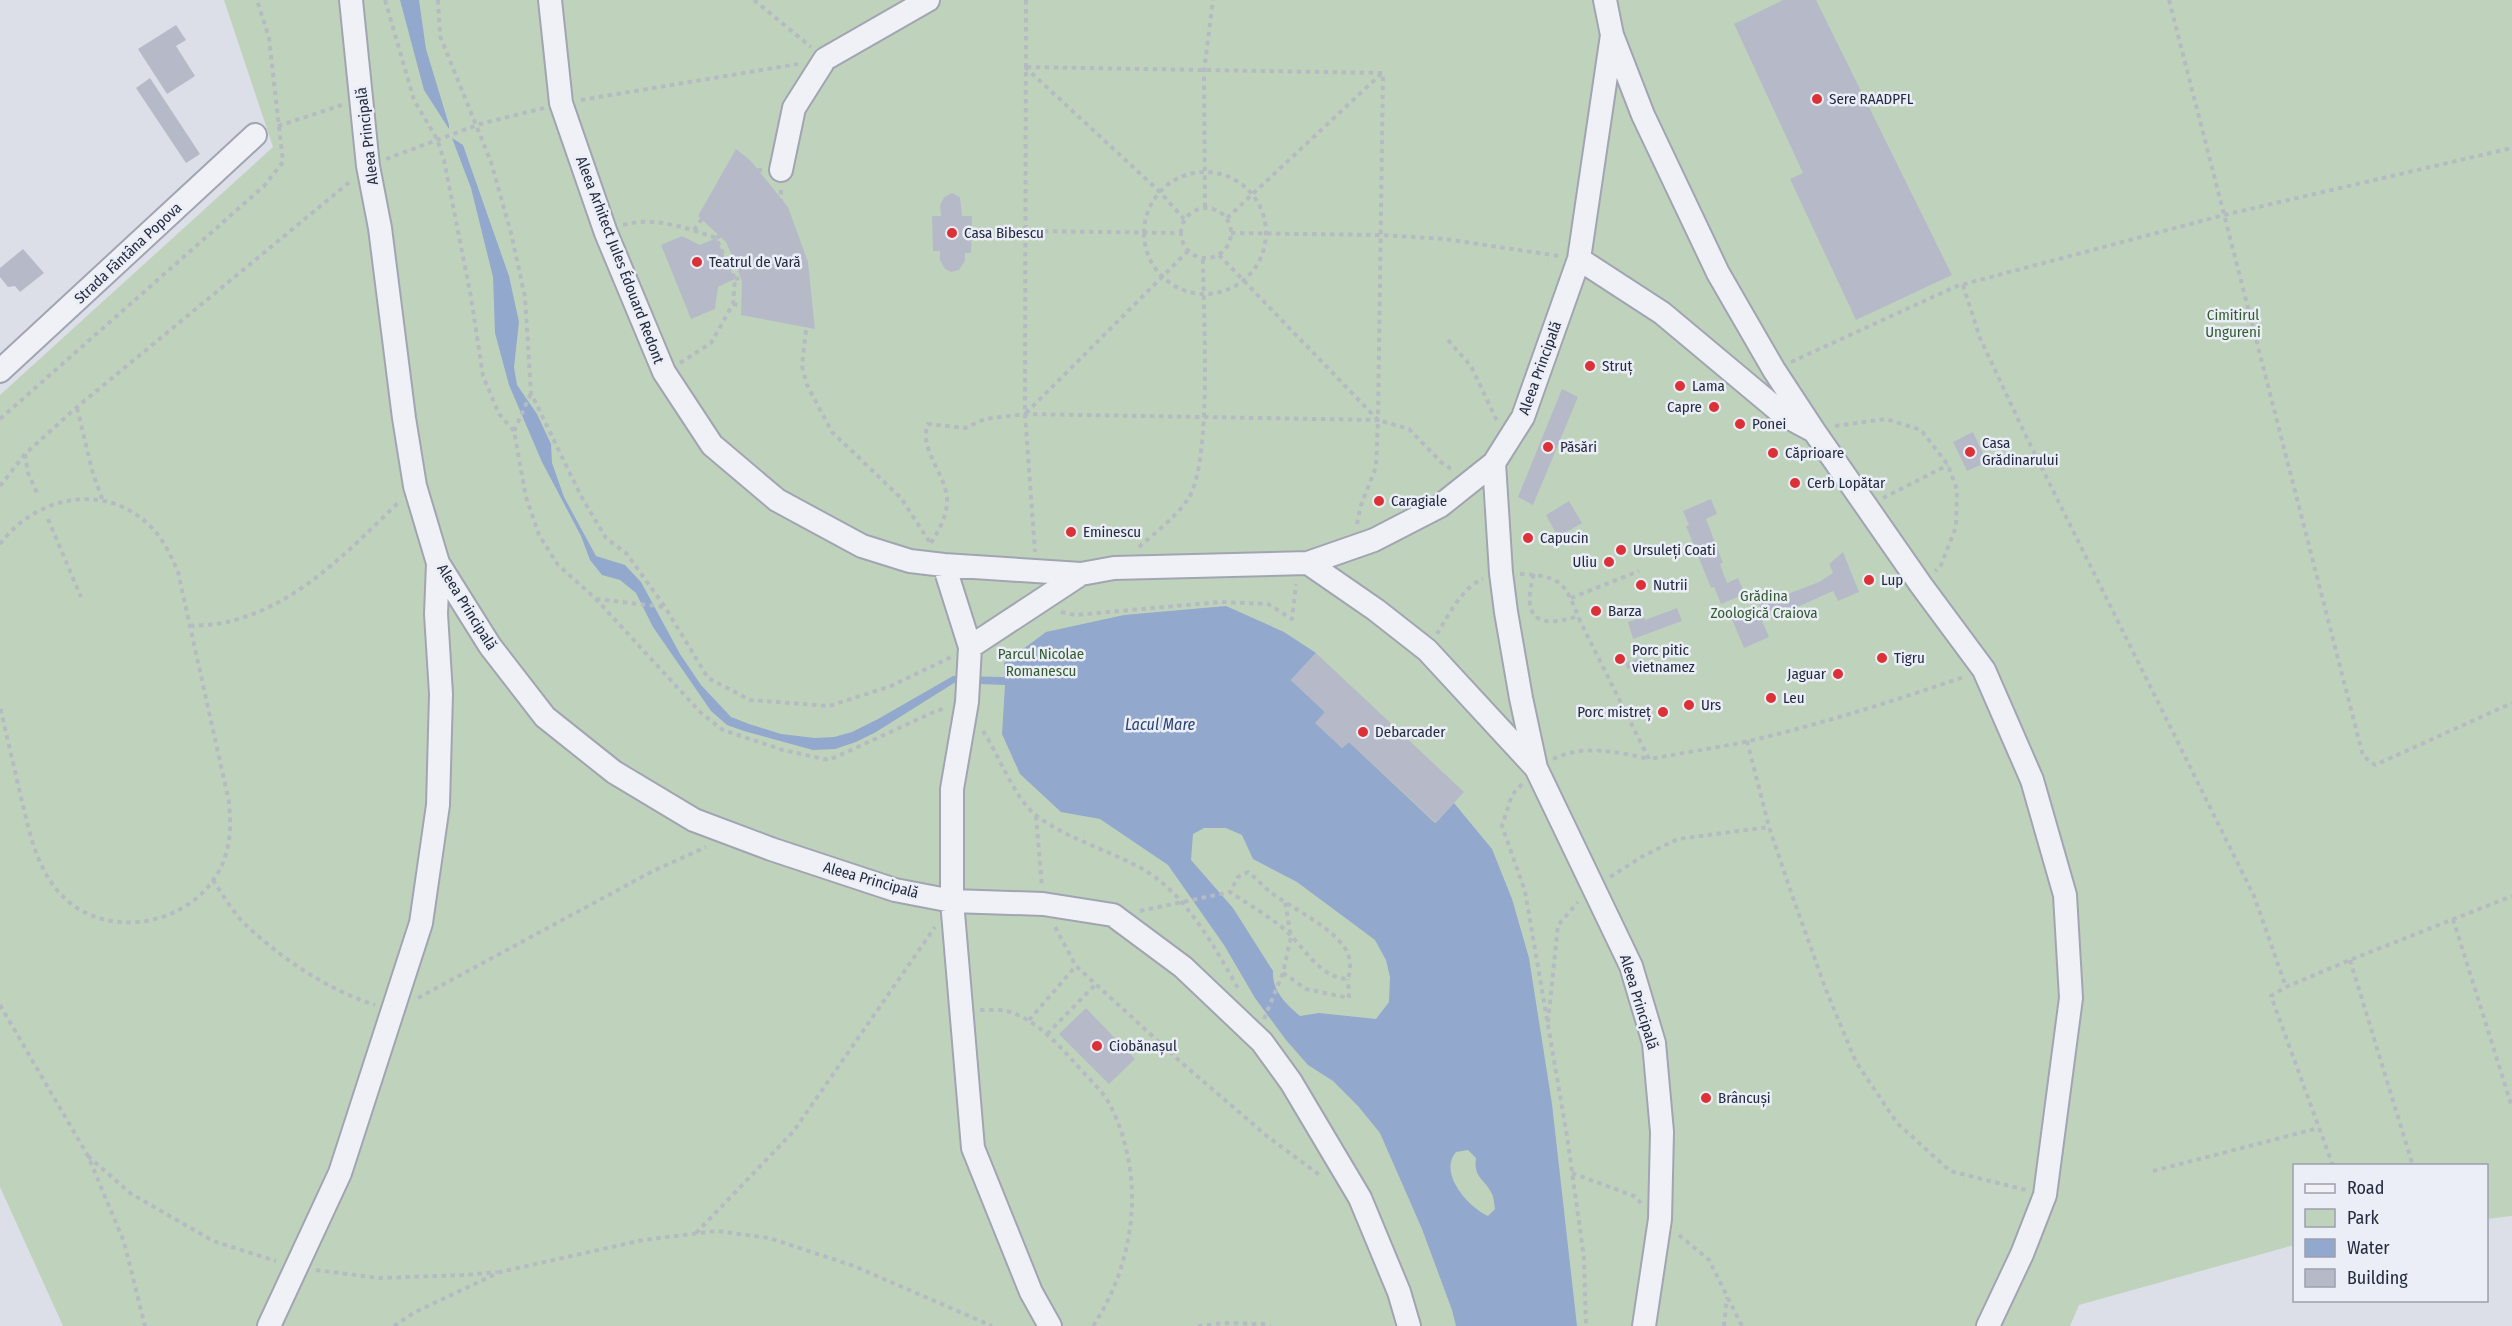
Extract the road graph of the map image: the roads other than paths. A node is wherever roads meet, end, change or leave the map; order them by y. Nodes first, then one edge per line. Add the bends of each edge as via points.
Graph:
1 (351, 0) edge
2 (550, 0) edge
3 (928, 0) edge
4 (1605, 0) edge
5 (1612, 35) junction
6 (255, 135) road end
7 (781, 170) road end
8 (1579, 260) junction
9 (0, 371) edge
10 (1814, 431) junction
11 (1494, 463) junction
12 (438, 563) junction
13 (1303, 563) junction
14 (944, 565) junction
15 (1081, 574) junction
16 (970, 647) junction
17 (1536, 768) junction
18 (951, 902) junction
19 (269, 1326) edge
20 (1050, 1326) edge
21 (1409, 1326) edge
22 (1644, 1326) edge
23 (1988, 1326) edge

1 - 12 street, Aleea Principală via 368,166 380,228 404,418 415,486
2 - 14 street, Aleea Arhitect Jules Édouard Redont via 561,103 606,233 664,372 712,445 777,500 862,546 910,561
3 - 7 street via 825,59 794,108
4 - 5 street, Aleea Principală
5 - 8 street, Aleea Principală
5 - 10 street via 1643,115 1713,263 1773,370
6 - 9 street, Strada Fântâna Popova
8 - 10 street via 1662,313 1784,415
8 - 11 street, Aleea Principală via 1523,417
10 - 23 street via 1984,670 2032,780 2065,896 2071,998 2045,1195
11 - 13 street via 1440,506 1374,540
11 - 17 street, Aleea Principală via 1501,573
12 - 18 street, Aleea Principală via 490,646 545,717 614,772 694,820 732,835 895,890
12 - 19 street via 438,805 421,924 340,1173
13 - 15 street via 1114,568
13 - 17 street, Aleea Principală via 1376,610 1427,650
14 - 15 street
14 - 16 street
15 - 16 street
16 - 18 street via 967,702 952,789
17 - 22 street, Aleea Principală via 1631,966 1654,1043 1662,1132 1660,1219
18 - 20 street via 973,1148 1031,1292
18 - 21 street via 1043,903 1113,915 1183,967 1262,1035 1360,1198

